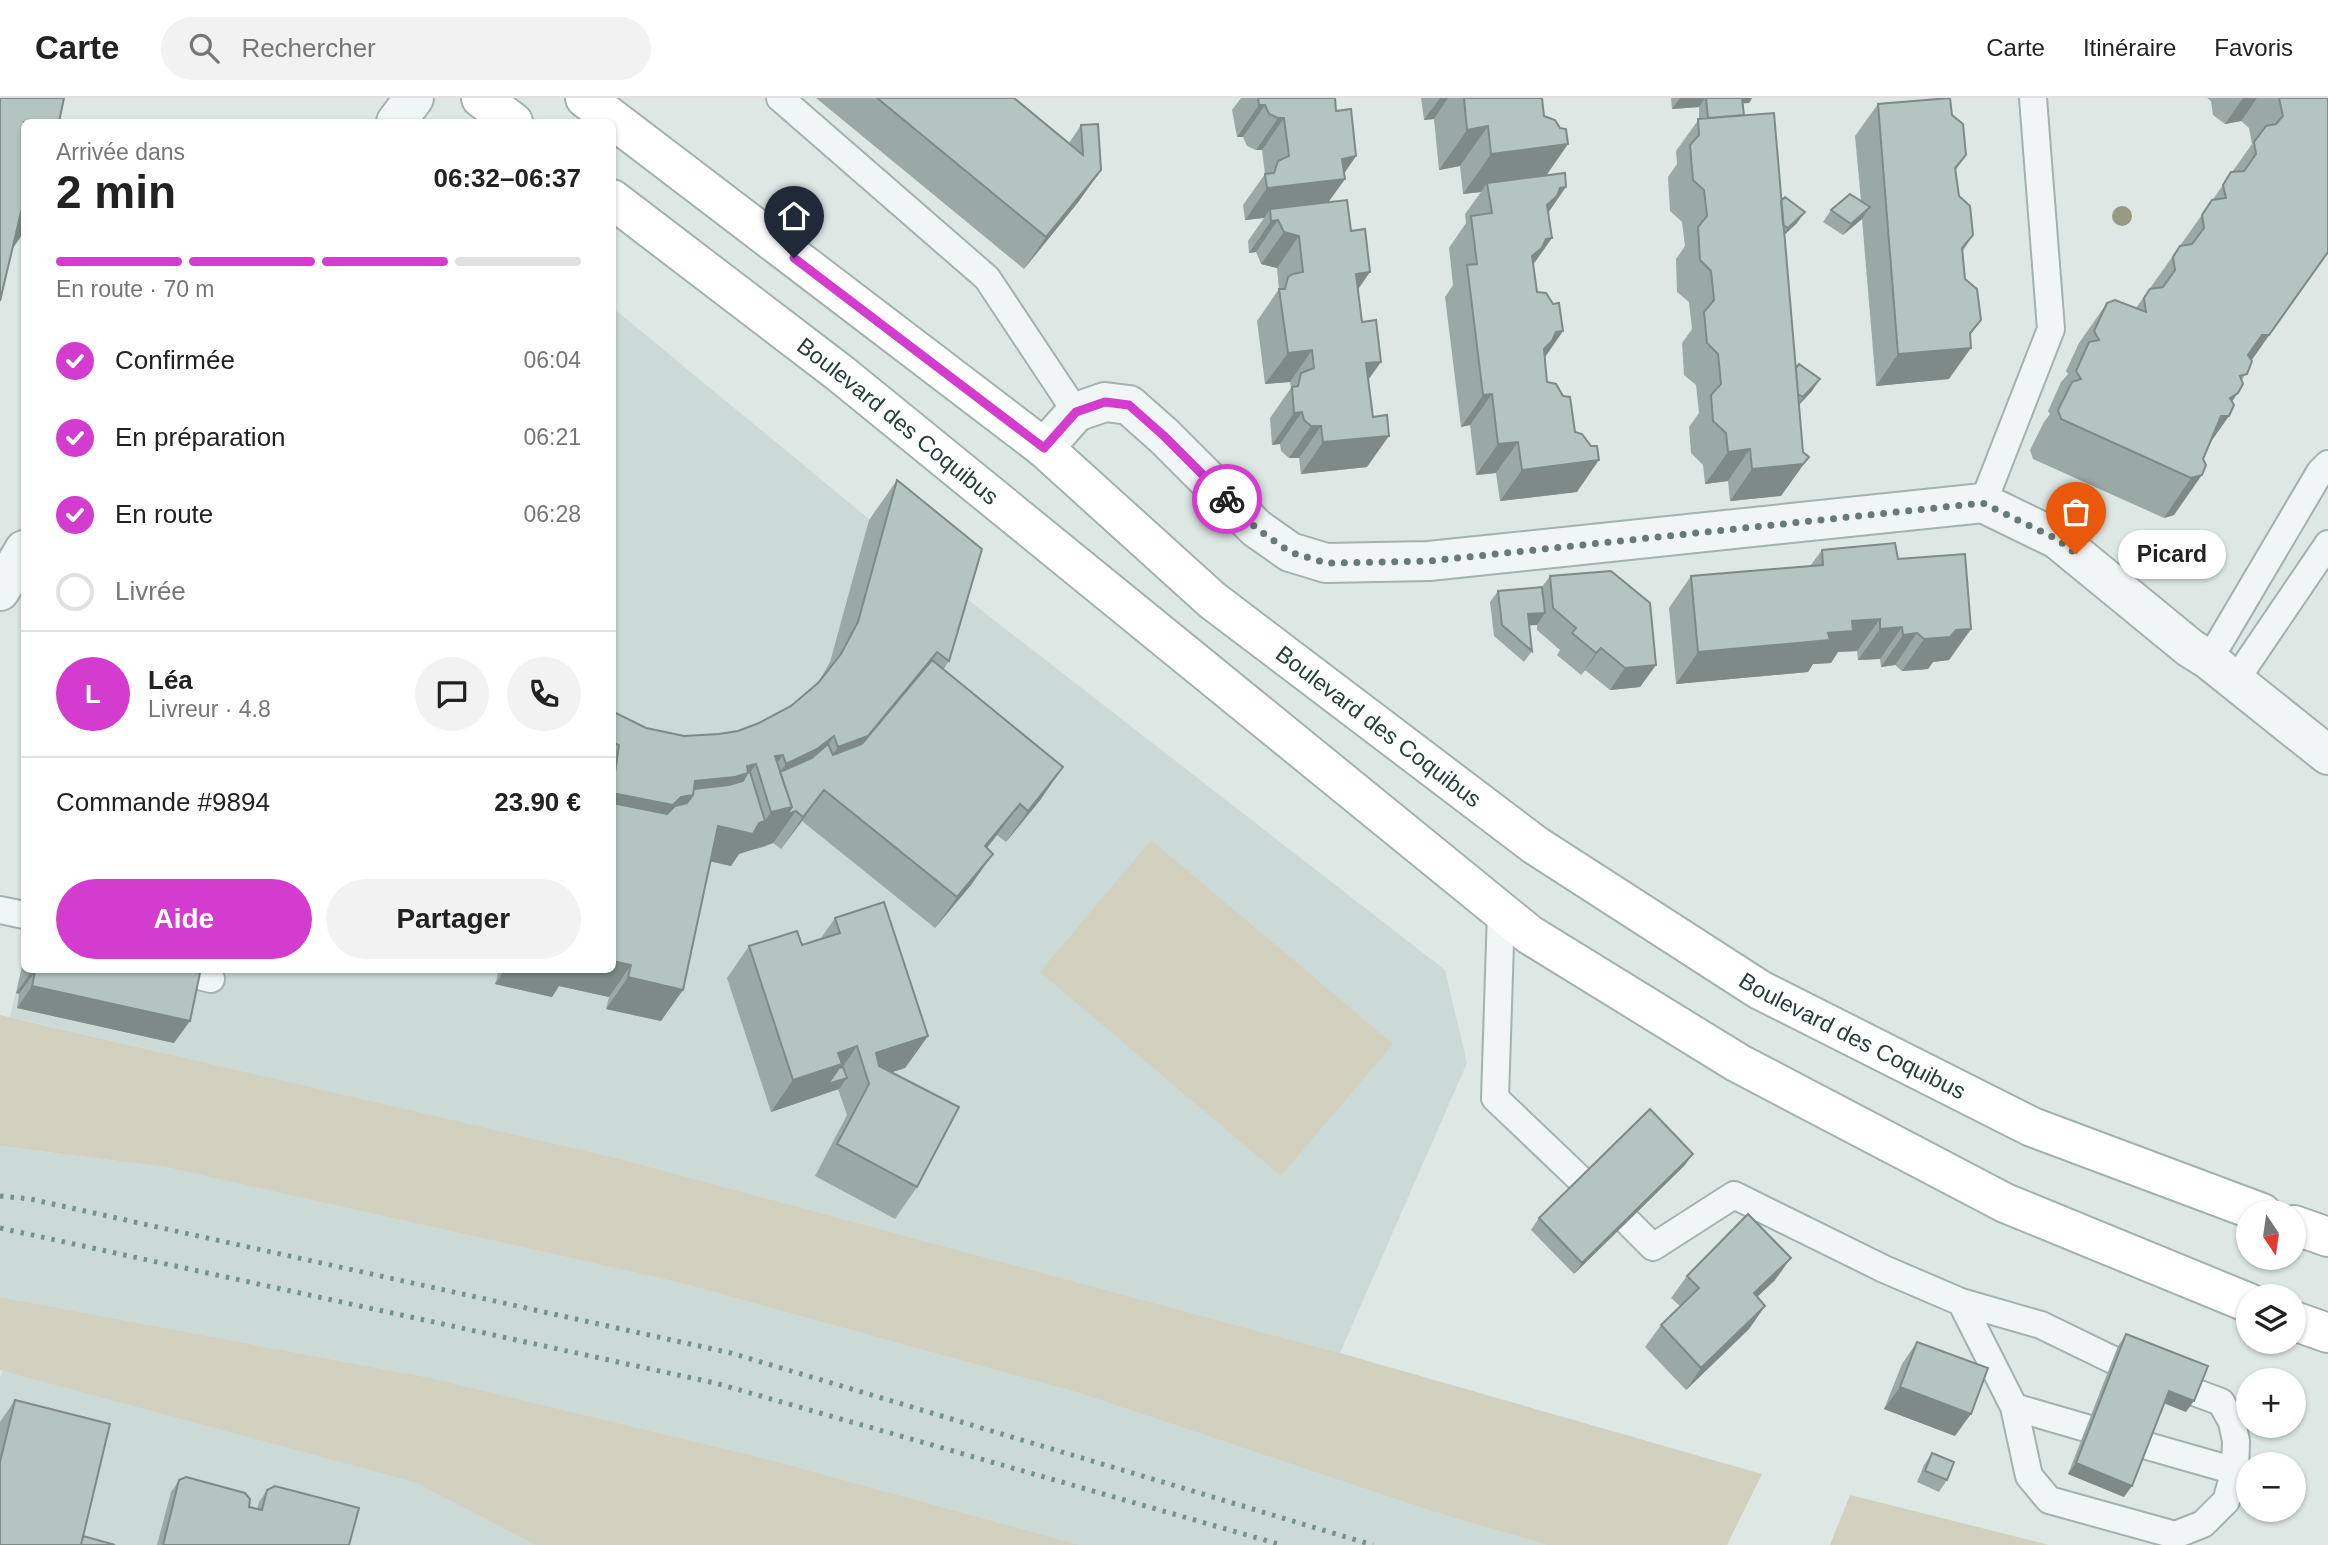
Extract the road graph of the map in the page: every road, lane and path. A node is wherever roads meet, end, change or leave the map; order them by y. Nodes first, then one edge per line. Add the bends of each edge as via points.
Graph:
1 (414, 98) edge
2 (481, 98) edge
3 (585, 98) edge
4 (780, 98) edge
5 (2033, 98) edge
6 (398, 119) edge
7 (509, 119) edge
8 (613, 119) edge
9 (616, 122) edge
10 (616, 202) edge
11 (1076, 412) junction
12 (1044, 448) junction
13 (2328, 464) edge
14 (1983, 503) junction
15 (2328, 544) edge
16 (21, 555) edge
17 (0, 592) edge
18 (2222, 671) junction
19 (2328, 755) edge
20 (0, 910) edge
21 (1501, 912) junction
22 (21, 914) edge
23 (186, 973) edge
24 (211, 979) dead end
25 (1581, 1180) edge
26 (2236, 1203) edge
27 (1628, 1222) edge
28 (2306, 1229) edge
29 (2328, 1237) edge
30 (2236, 1298) edge
31 (1961, 1302) junction
32 (2306, 1325) edge
33 (2328, 1333) edge
34 (2113, 1360) edge
35 (2194, 1392) edge
36 (2014, 1407) junction
37 (2086, 1428) edge
38 (2144, 1445) edge
39 (2235, 1471) junction

1 - 6 street
2 - 7 main road
3 - 8 main road, Boulevard des Coquibus
4 - 11 lane via 987,278
5 - 14 lane via 2051,329
9 - 12 main road, Boulevard des Coquibus
10 - 21 main road, Boulevard des Coquibus via 841,374
11 - 12 street
11 - 14 street via 1105,402 1129,405 1256,528 1290,552 1326,563 1429,561
12 - 26 main road, Boulevard des Coquibus via 1212,600 1535,845 1760,990 2032,1127
13 - 18 lane
14 - 18 street via 2057,539
15 - 18 lane
16 - 17 street
18 - 19 street
20 - 22 lane
21 - 25 lane via 1495,1098
21 - 30 main road, Boulevard des Coquibus via 1530,935 1738,1063 1993,1197
23 - 24 lane
27 - 31 lane via 1653,1247 1734,1195
28 - 29 main road
31 - 34 lane via 2041,1325
31 - 36 lane
32 - 33 main road
35 - 39 lane via 2221,1402 2232,1422
36 - 37 lane
36 - 39 lane via 2029,1476 2049,1500 2175,1535 2203,1524 2226,1502
38 - 39 lane

